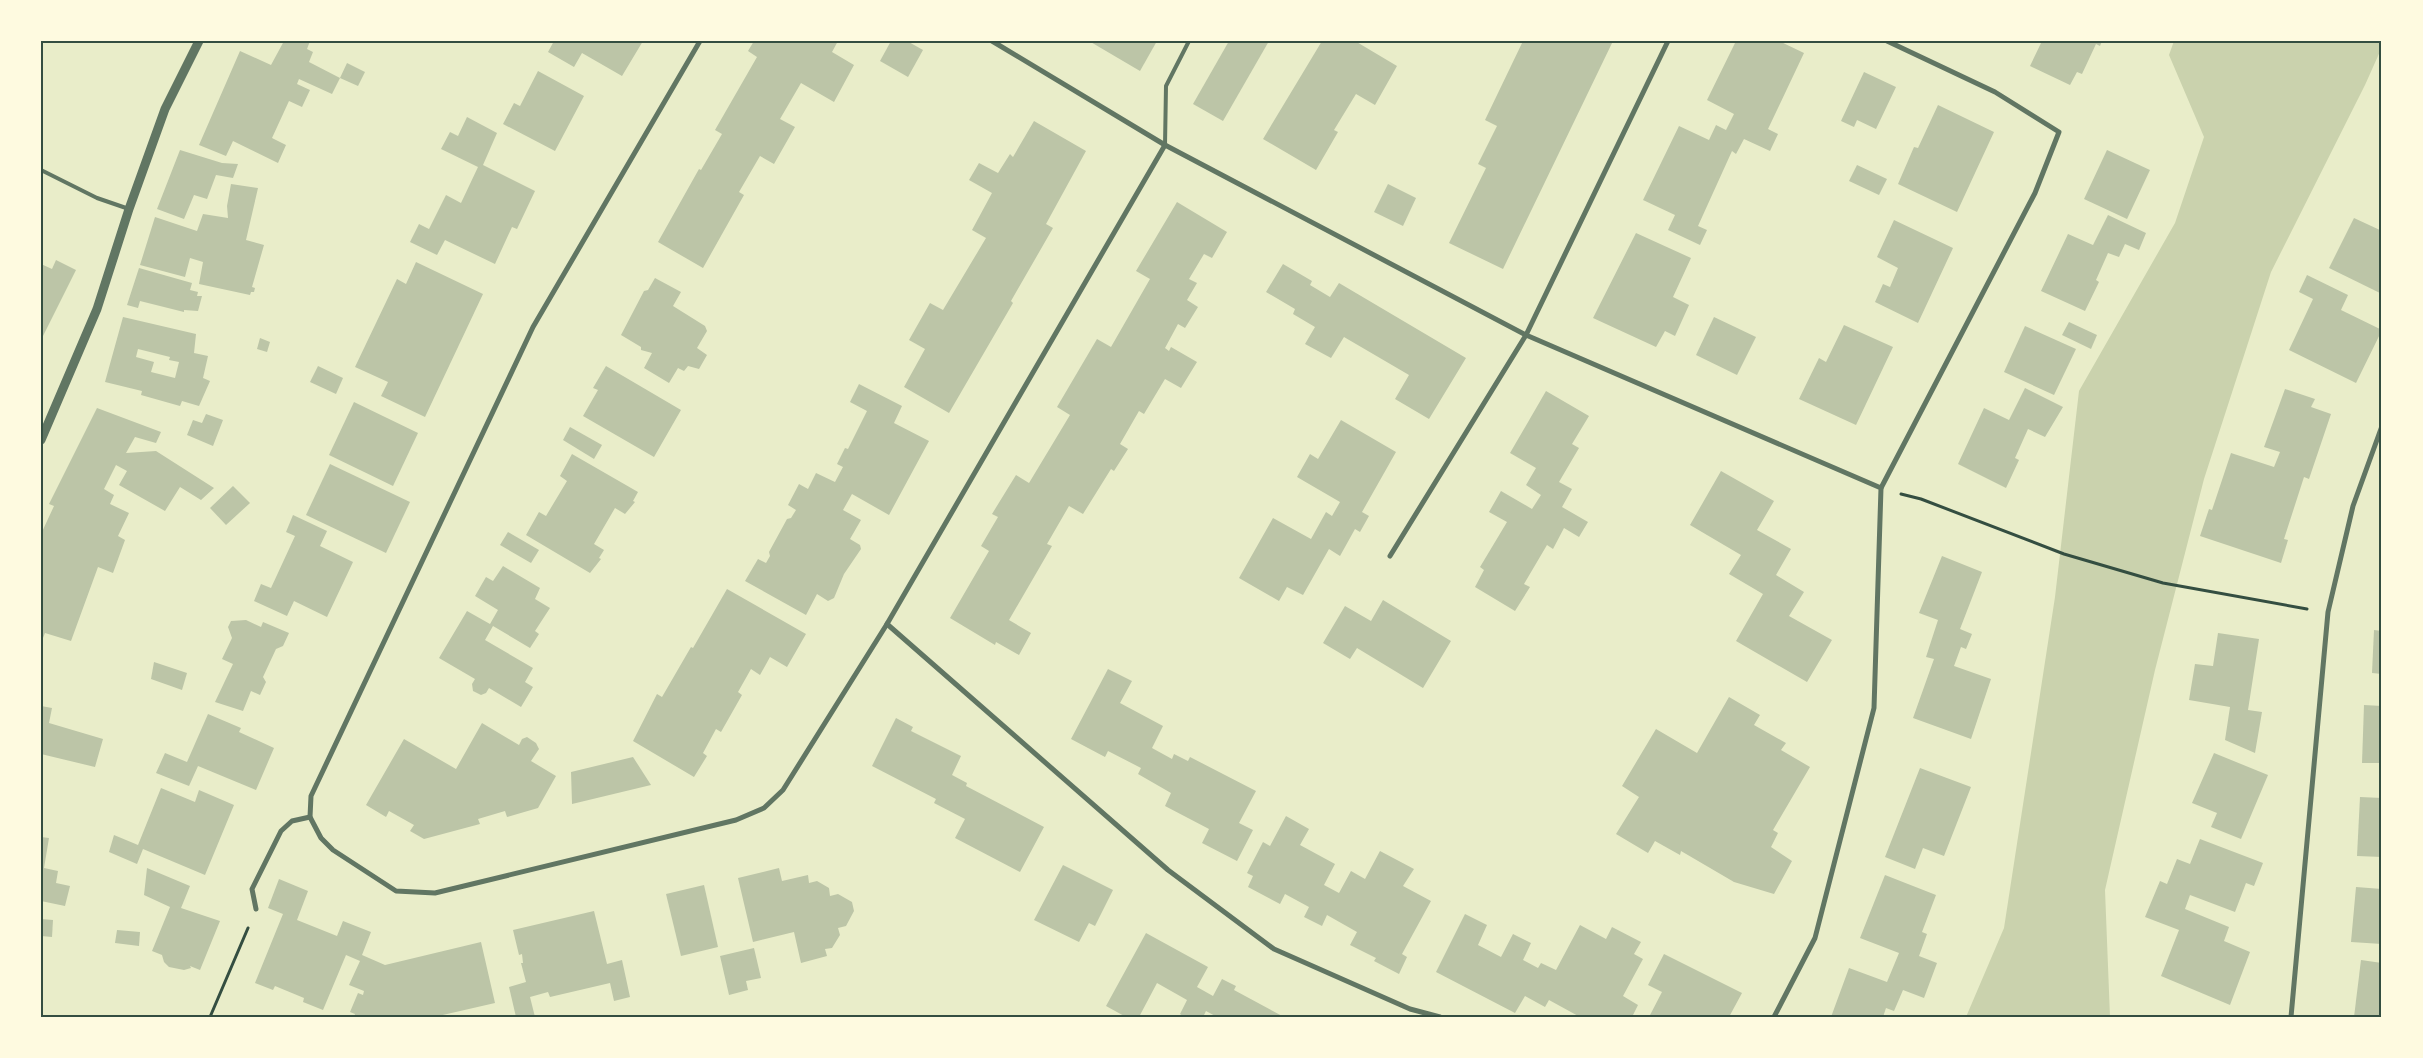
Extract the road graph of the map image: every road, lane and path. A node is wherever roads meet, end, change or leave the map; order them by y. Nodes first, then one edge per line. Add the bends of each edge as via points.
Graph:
1 (199, 41) edge
2 (700, 41) edge
3 (992, 41) edge
4 (1189, 41) edge
5 (1668, 41) edge
6 (1887, 41) edge
7 (1165, 145) junction
8 (41, 170) edge
9 (128, 208) junction
10 (1526, 336) junction
11 (2382, 426) edge
12 (41, 440) edge
13 (1881, 488) junction
14 (1390, 556) dead end
15 (2328, 612) junction
16 (887, 624) junction
17 (310, 817) junction
18 (256, 909) joint
19 (210, 1017) edge
20 (1440, 1017) edge
21 (1774, 1017) edge
22 (2292, 1017) edge

1 - 9 street via 165,109
2 - 17 street via 532,327 312,796
3 - 7 street
4 - 7 lane via 1166,86
5 - 10 street
6 - 13 street via 1995,92 2059,132 2035,193
7 - 10 street
7 - 16 street
8 - 9 lane via 97,198
9 - 12 street via 97,309
10 - 13 street
10 - 14 street
11 - 15 street via 2353,506
13 - 15 path via 1921,499 2064,554 2163,583
13 - 21 street via 1874,708 1815,938
15 - 22 street
16 - 17 street via 783,790 764,808 736,820 434,893 396,890 332,850
16 - 20 street via 1168,870 1274,949 1410,1009
17 - 18 street via 292,821 281,831 252,889
18 - 19 path

